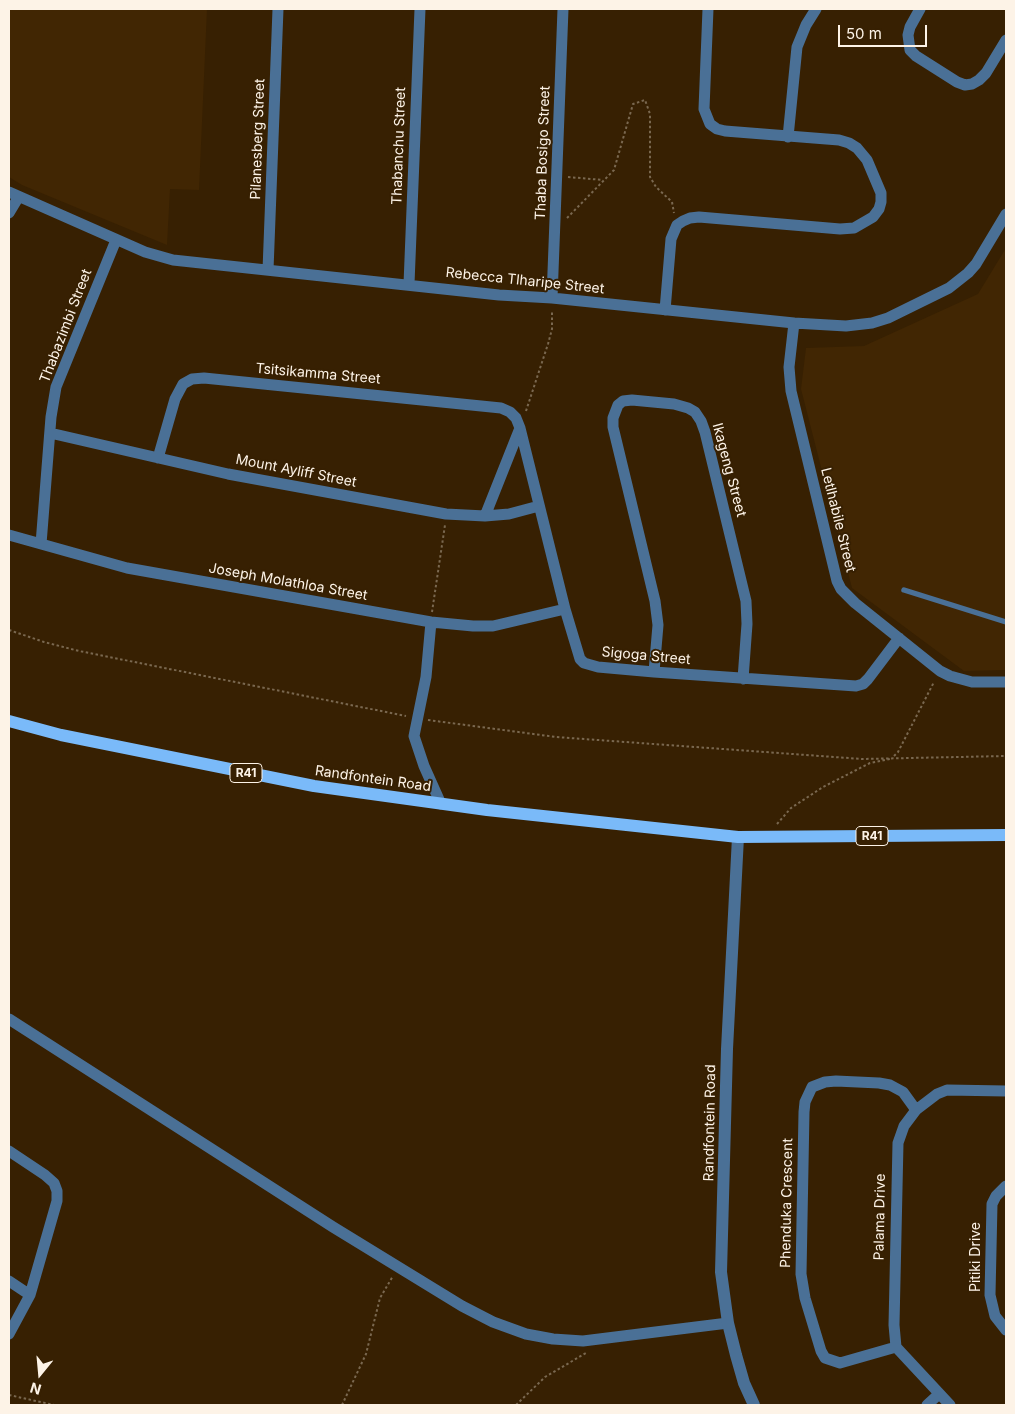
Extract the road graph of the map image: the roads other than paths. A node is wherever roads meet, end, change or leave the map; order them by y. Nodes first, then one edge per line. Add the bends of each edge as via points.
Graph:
1 (278, 9) edge
2 (420, 9) edge
3 (563, 9) edge
4 (708, 9) edge
5 (816, 9) edge
6 (920, 9) edge
7 (1006, 40) edge
8 (788, 137) junction
9 (14, 195) edge
10 (9, 213) edge
11 (1006, 214) edge
12 (116, 240) junction
13 (268, 270) junction
14 (409, 284) junction
15 (552, 298) junction
16 (665, 310) junction
17 (794, 323) junction
18 (520, 428) junction
19 (50, 433) junction
20 (158, 458) junction
21 (539, 506) junction
22 (485, 516) junction
23 (9, 535) edge
24 (41, 544) junction
25 (904, 590) dead end
26 (565, 609) junction
27 (431, 622) junction
28 (1006, 622) edge
29 (899, 638) junction
30 (654, 672) junction
31 (743, 679) junction
32 (1006, 682) edge
33 (9, 721) edge
34 (441, 804) junction
35 (1006, 835) edge
36 (738, 837) junction
37 (9, 1019) edge
38 (1006, 1091) edge
39 (916, 1110) junction
40 (9, 1152) edge
41 (1006, 1186) edge
42 (9, 1281) edge
43 (30, 1295) junction
44 (728, 1323) junction
45 (1006, 1330) edge
46 (9, 1334) edge
47 (896, 1347) junction
48 (939, 1394) junction
49 (754, 1405) edge
50 (927, 1405) edge
51 (950, 1405) edge

1 - 13 street, Pilanesberg Street
2 - 14 street, Thabanchu Street
3 - 15 street, Thaba Bosigo Street
4 - 8 street via 706,118 717,129 725,131
5 - 8 street via 797,47
6 - 7 street via 908,35 910,50 964,85 980,80
8 - 16 street via 839,140 857,148 881,193 879,209 873,217 854,228 840,229 690,218 677,225 671,239
9 - 10 street
9 - 12 street, Rebecca Tlharipe Street
11 - 17 street, Rebecca Tlharipe Street via 976,264 949,288 872,323 846,326
12 - 13 street, Rebecca Tlharipe Street via 162,258
12 - 19 street, Thabazimbi Street via 56,387
13 - 14 street, Rebecca Tlharipe Street
14 - 15 street, Rebecca Tlharipe Street
15 - 16 street, Rebecca Tlharipe Street
16 - 17 street, Rebecca Tlharipe Street
17 - 29 street, Letlhabile Street via 789,367 791,391 837,581 855,604
18 - 20 street, Tsitsikamma Street via 510,412 491,406 192,379 183,384 175,399
18 - 21 street, Sigoga Street
18 - 22 street
19 - 20 street, Mount Ayliff Street
19 - 24 street, Thabazimbi Street
20 - 22 street, Mount Ayliff Street via 446,514
21 - 22 street, Mount Ayliff Street
21 - 26 street, Sigoga Street
23 - 24 street, Joseph Molathloa Street
24 - 27 street, Joseph Molathloa Street via 127,568
25 - 28 lane
26 - 27 street, Joseph Molathloa Street via 493,626
26 - 30 street, Sigoga Street via 584,663
27 - 34 street via 423,696 414,729 427,775
29 - 31 street, Sigoga Street via 868,679 856,686
29 - 32 street, Letlhabile Street via 950,676 972,682
30 - 31 street, Sigoga Street
30 - 31 street, Ikageng Street via 658,624 655,601 613,428 618,405 632,400 688,408 701,421 746,601
33 - 34 main road, Randfontein Road / R41 via 61,735 314,786
34 - 36 main road, Randfontein Road / R41
35 - 36 main road, Randfontein Road / R41
36 - 44 street, Randfontein Road via 727,1049 721,1272
37 - 44 street via 398,1267 493,1322 526,1334 583,1340
38 - 39 street, Palama Drive via 947,1090
39 - 47 street, Palama Drive via 904,1126 898,1143
39 - 47 street, Phenduka Crescent via 903,1092 890,1085 836,1081 812,1088 804,1112 801,1274 821,1351 825,1358 840,1363
40 - 43 street via 45,1175 57,1191 57,1201
41 - 45 street, Pitiki Drive via 992,1204 990,1295 995,1316
42 - 43 street
43 - 46 street
44 - 49 street, Randfontein Road via 744,1383
47 - 48 street
48 - 50 street
48 - 51 street

